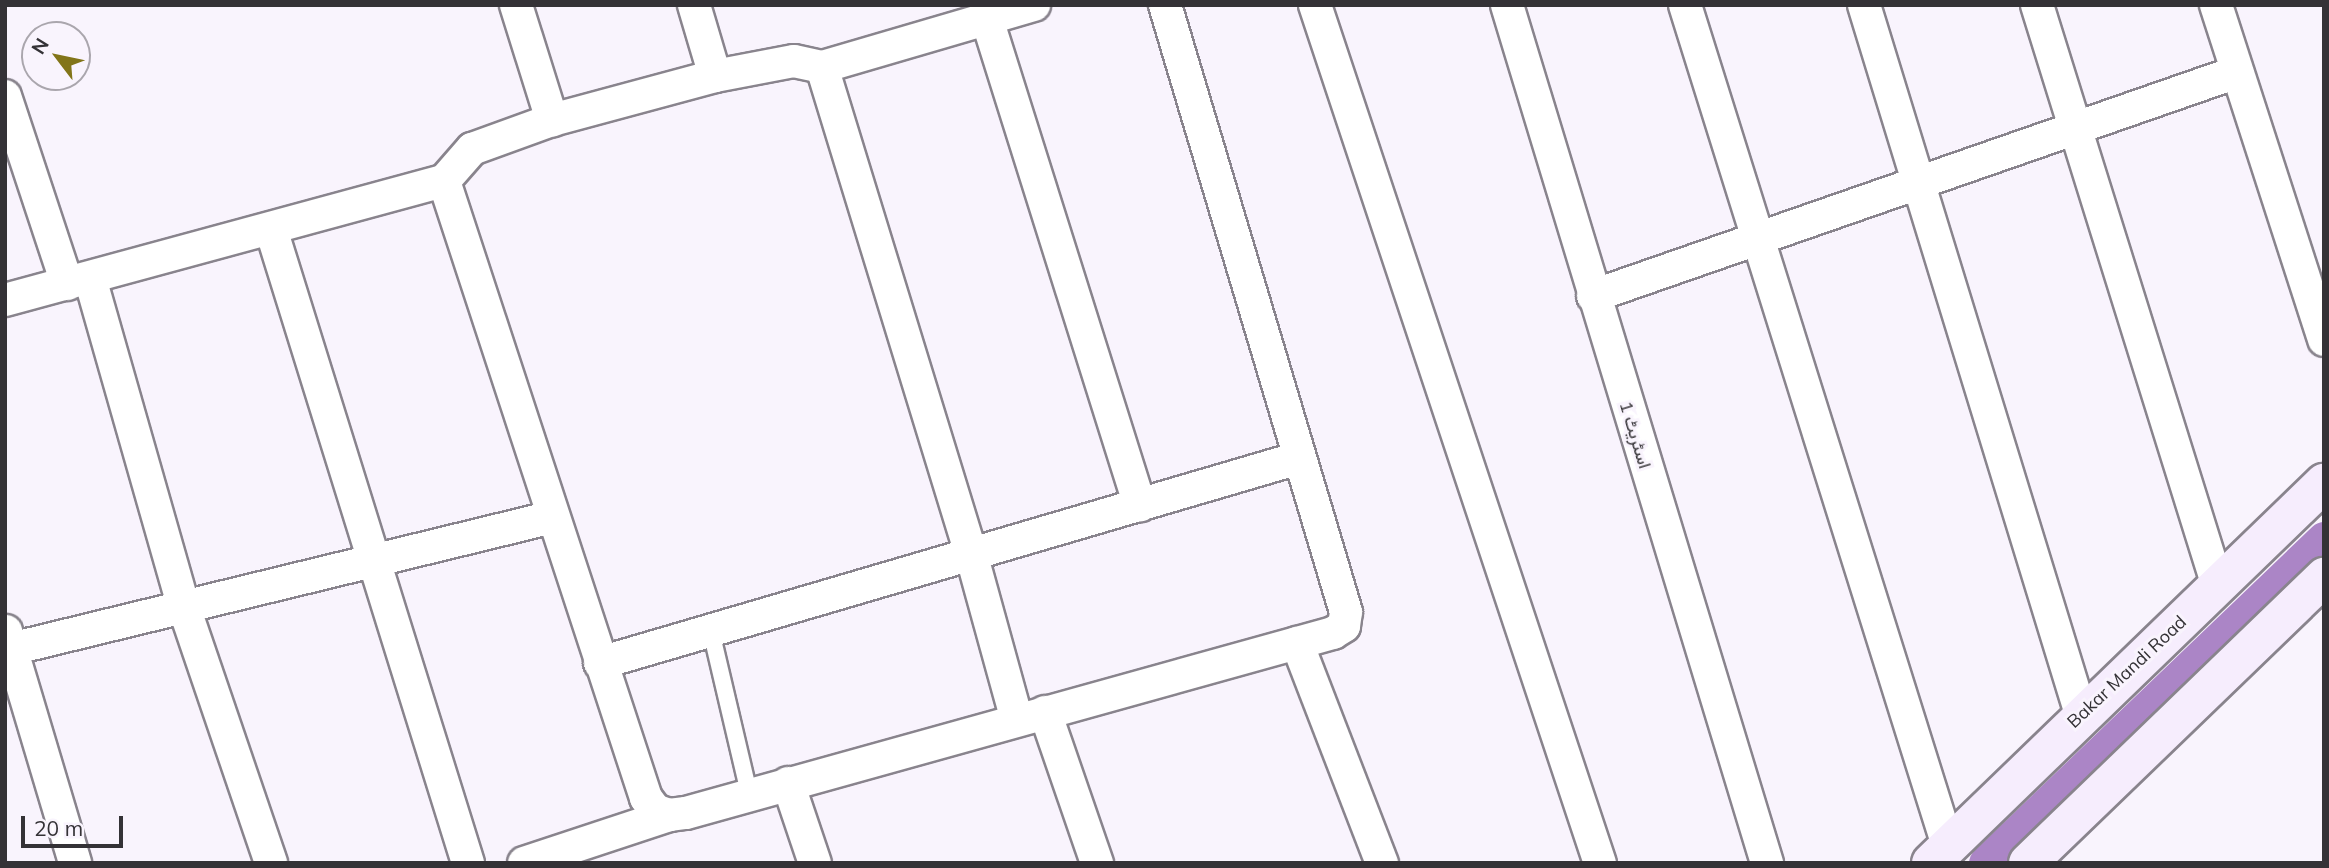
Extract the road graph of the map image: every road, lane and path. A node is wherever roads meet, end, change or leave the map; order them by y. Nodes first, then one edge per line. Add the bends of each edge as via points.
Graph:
1 (516, 5) edge
2 (694, 5) edge
3 (1034, 5) edge
4 (1165, 5) edge
5 (1315, 5) edge
6 (1507, 5) edge
7 (1685, 5) edge
8 (1864, 5) edge
9 (2037, 5) edge
10 (2216, 5) edge
11 (987, 19) junction
12 (822, 67) junction
13 (2237, 72) junction
14 (715, 76) junction
15 (5, 96) edge
16 (552, 120) junction
17 (2075, 129) junction
18 (444, 181) junction
19 (1918, 183) junction
20 (271, 229) junction
21 (1757, 239) junction
22 (78, 281) junction
23 (1592, 296) junction
24 (5, 300) edge
25 (2324, 340) edge
26 (1299, 458) junction
27 (2324, 483) edge
28 (1140, 506) junction
29 (553, 517) junction
30 (972, 557) junction
31 (371, 561) junction
32 (2324, 577) edge
33 (2218, 586) junction
34 (184, 607) junction
35 (711, 631) junction
36 (8, 639) edge
37 (1297, 643) junction
38 (600, 663) junction
39 (2081, 714) junction
40 (1031, 716) junction
41 (788, 783) junction
42 (749, 793) junction
43 (669, 815) junction
44 (587, 853) edge
45 (1940, 855) edge
46 (75, 863) edge
47 (271, 863) edge
48 (468, 863) edge
49 (524, 863) edge
50 (815, 863) edge
51 (1097, 863) edge
52 (1382, 863) edge
53 (1600, 863) edge
54 (1767, 863) edge
55 (2028, 863) edge

1 - 16 street
2 - 14 street
3 - 11 street
4 - 26 street
5 - 53 street
6 - 23 street, اسٹریٹ 1
7 - 21 street
8 - 19 street
9 - 17 street
10 - 13 street
11 - 12 street
11 - 28 street
12 - 14 street via 794,61
12 - 30 street
13 - 17 street
13 - 25 street
14 - 16 street
15 - 22 street
16 - 18 street via 472,149
17 - 19 street
17 - 33 street
18 - 20 street
18 - 29 street
19 - 21 street
19 - 39 street
20 - 22 street
20 - 31 street
21 - 23 street
21 - 45 street
22 - 24 street
22 - 34 street
23 - 54 street, اسٹریٹ 1
26 - 28 street
26 - 37 street via 1346,612 1343,626 1333,633
27 - 33 street, Bakar Mandi Road
28 - 30 street
29 - 31 street
29 - 38 street
30 - 35 street
30 - 40 street
31 - 34 street
31 - 48 street
32 - 55 street
33 - 39 street, Bakar Mandi Road
34 - 36 street
34 - 47 street
35 - 38 street
35 - 42 lane
36 - 46 street
37 - 40 street
37 - 52 street
38 - 43 street via 646,798 655,810
39 - 45 street, Bakar Mandi Road
40 - 41 street
40 - 51 street
41 - 42 street
41 - 50 street
42 - 43 street
43 - 44 street
44 - 49 street

